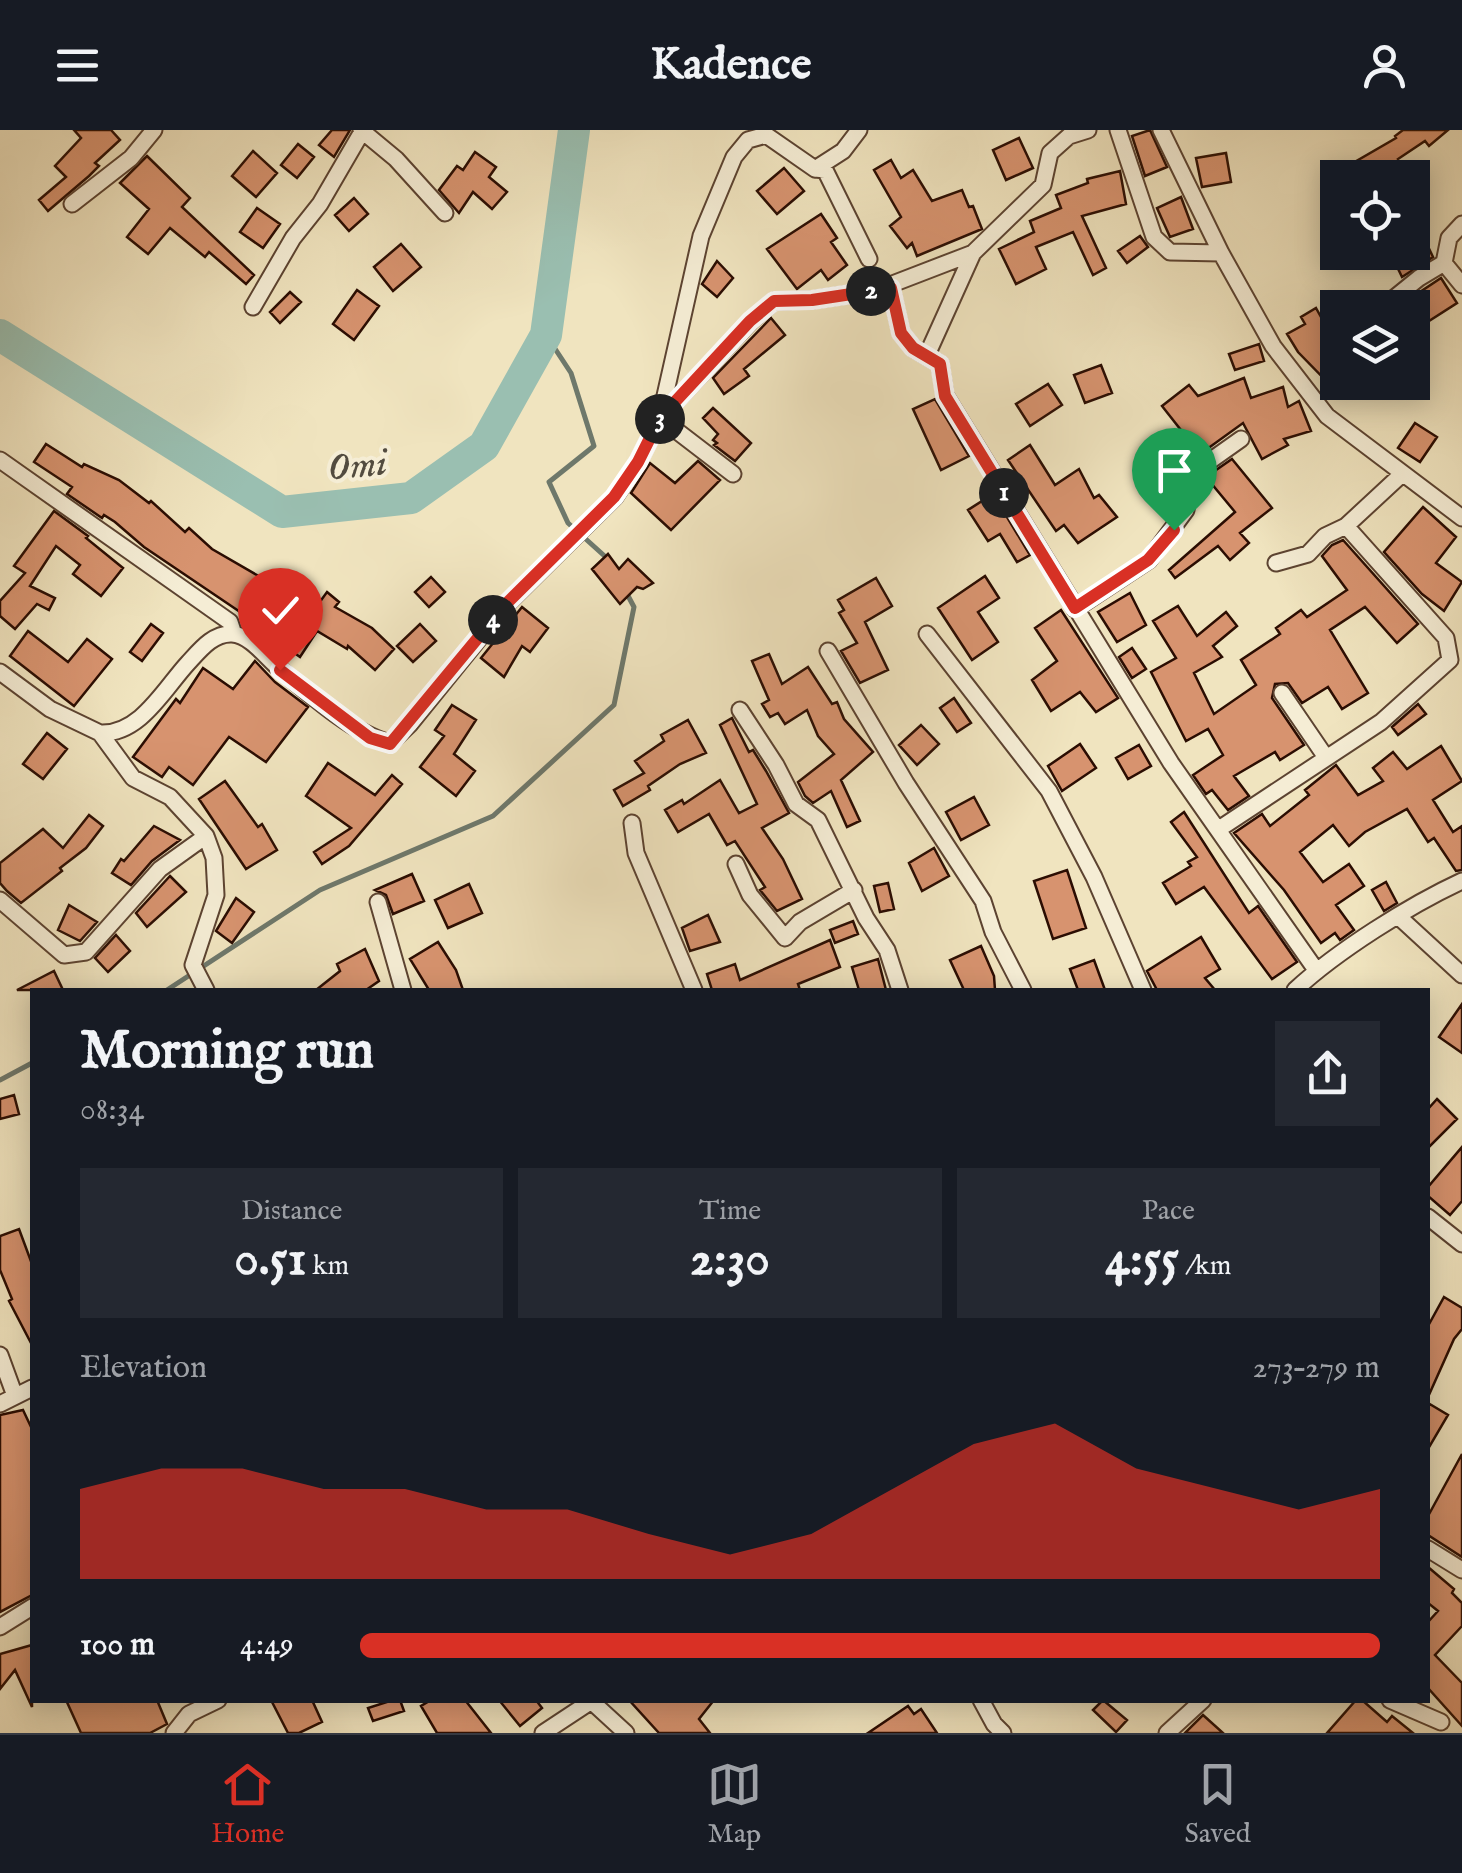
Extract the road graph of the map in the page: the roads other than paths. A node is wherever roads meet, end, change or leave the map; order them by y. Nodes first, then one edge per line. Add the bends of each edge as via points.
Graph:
1 (154, 130) edge
2 (860, 130) edge
3 (1088, 130) edge
4 (1161, 130) edge
5 (362, 131) edge
6 (1120, 131) edge
7 (758, 134) edge
8 (815, 169) junction
9 (72, 204) dead end
10 (445, 213) dead end
11 (1462, 224) edge
12 (973, 253) junction
13 (1221, 253) junction
14 (869, 259) dead end
15 (1444, 263) junction
16 (1462, 285) edge
17 (878, 290) junction
18 (1404, 290) edge
19 (253, 307) dead end
20 (927, 355) junction
21 (660, 418) junction
22 (1241, 439) dead end
23 (0, 460) edge
24 (734, 474) dead end
25 (1401, 475) junction
26 (1462, 518) edge
27 (1346, 526) junction
28 (1276, 563) dead end
29 (1075, 608) junction
30 (232, 628) junction
31 (927, 634) dead end
32 (828, 650) dead end
33 (0, 672) edge
34 (1282, 693) dead end
35 (740, 710) dead end
36 (100, 732) junction
37 (1325, 756) junction
38 (632, 823) dead end
39 (1219, 828) junction
40 (206, 836) junction
41 (736, 864) dead end
42 (1462, 881) edge
43 (854, 890) junction
44 (0, 900) edge
45 (378, 902) dead end
46 (1399, 917) junction
47 (1316, 970) junction
48 (1462, 975) edge
49 (205, 988) edge
50 (402, 988) edge
51 (693, 988) edge
52 (899, 988) edge
53 (1021, 988) edge
54 (1142, 988) edge
55 (1297, 988) edge
56 (1430, 1219) edge
57 (1462, 1244) edge
58 (0, 1355) edge
59 (30, 1389) edge
60 (15, 1396) junction
61 (0, 1404) edge
62 (1430, 1550) edge
63 (1462, 1570) edge
64 (30, 1609) edge
65 (0, 1627) edge
66 (212, 1703) edge
67 (589, 1703) edge
68 (594, 1703) edge
69 (983, 1703) edge
70 (1200, 1703) edge
71 (1397, 1703) edge
72 (1441, 1722) dead end
73 (174, 1733) edge
74 (543, 1733) edge
75 (626, 1733) edge
76 (1003, 1733) edge
77 (1167, 1733) edge

1 - 9 street via 131,158
2 - 8 street
3 - 12 street via 1050,153 1043,185
4 - 13 street
5 - 10 street
5 - 19 street
6 - 13 street via 1154,237 1170,252
7 - 8 street
7 - 21 street via 734,157 701,236
8 - 14 street via 825,170
11 - 15 street via 1449,238
12 - 17 street
12 - 20 street
13 - 25 street via 1274,346 1327,416
15 - 16 street
15 - 18 street
17 - 20 street via 891,288 901,333
17 - 21 street via 774,301
20 - 29 street via 940,364 945,396
21 - 24 street
21 - 30 street via 614,497 506,604 390,744 370,738
22 - 29 street via 1193,473 1186,510 1148,560
23 - 30 street
25 - 26 street
25 - 27 street
27 - 28 street via 1308,554
27 - 37 street via 1446,638 1450,660 1381,722
29 - 39 street
30 - 36 street via 214,637 134,725
31 - 54 street via 1049,791
32 - 53 street via 983,901
33 - 36 street via 50,709
34 - 37 street
35 - 43 street via 796,804 818,820
36 - 40 street via 134,778 170,798
37 - 39 street
38 - 51 street via 636,854
39 - 47 street
40 - 44 street via 160,869 86,952 64,955
40 - 49 street via 216,894 193,965
41 - 43 street via 785,938
42 - 46 street
43 - 52 street
45 - 50 street
46 - 47 street
46 - 48 street
47 - 55 street
56 - 57 street
58 - 60 street
59 - 60 street
60 - 61 street
62 - 63 street
64 - 65 street
66 - 73 street via 189,1714
67 - 74 street
68 - 75 street
69 - 76 street
70 - 77 street
71 - 72 street

